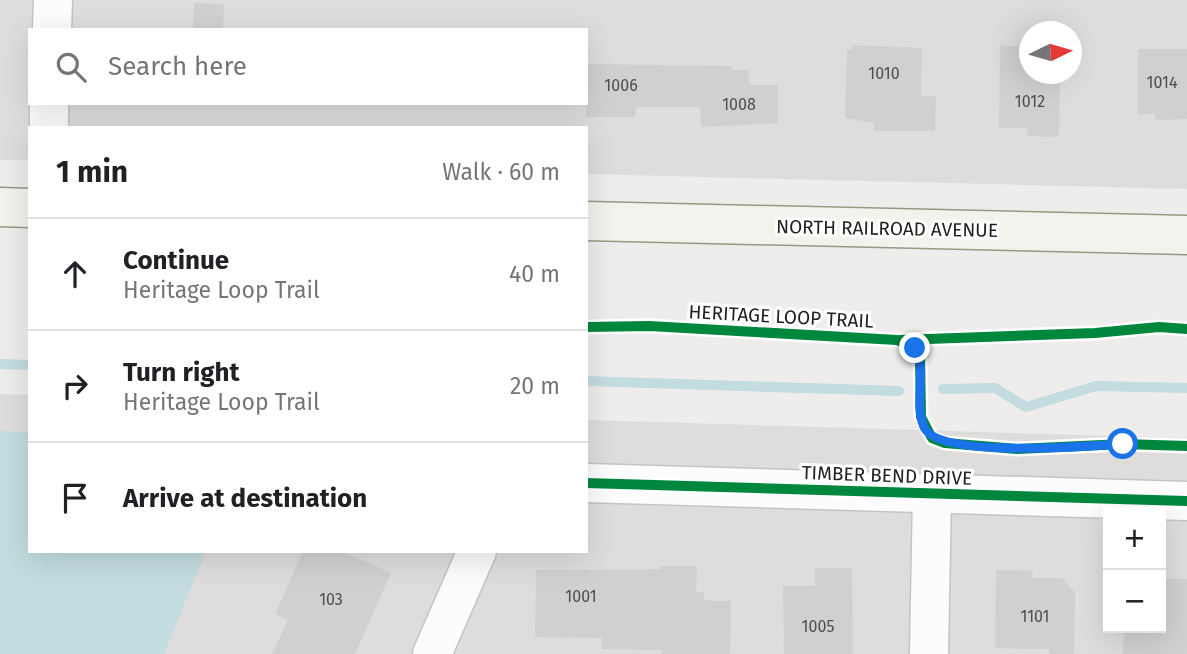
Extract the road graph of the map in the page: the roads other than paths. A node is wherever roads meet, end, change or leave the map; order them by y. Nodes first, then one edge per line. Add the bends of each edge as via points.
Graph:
1 (52, 0) edge
2 (52, 28) edge
3 (50, 105) edge
4 (49, 126) edge
5 (0, 207) edge
6 (28, 208) edge
7 (588, 221) edge
8 (1187, 235) edge
9 (588, 483) edge
10 (932, 494) junction
11 (1187, 501) edge
12 (476, 553) edge
13 (432, 654) edge
14 (929, 654) edge

1 - 2 street
3 - 4 street
5 - 6 street
7 - 8 street, NORTH RAILROAD AVENUE
9 - 10 street, TIMBER BEND DRIVE
10 - 11 street, TIMBER BEND DRIVE
10 - 14 street
12 - 13 street

